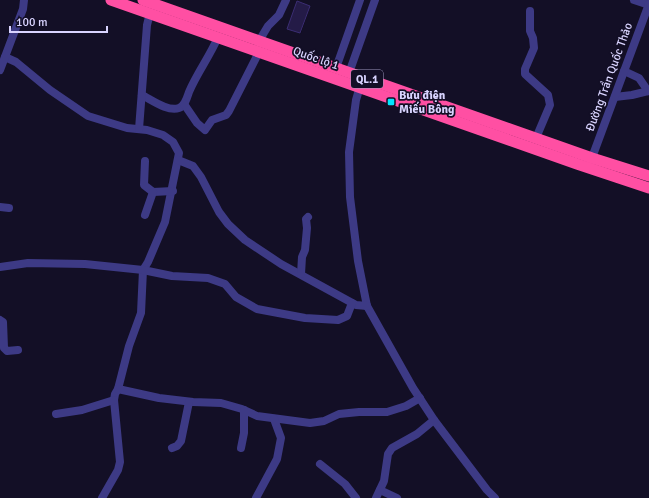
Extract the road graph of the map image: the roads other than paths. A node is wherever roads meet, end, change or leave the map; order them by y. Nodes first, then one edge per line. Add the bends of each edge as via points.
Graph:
1 (24, 0) edge
2 (111, 0) edge
3 (143, 0) edge
4 (286, 0) edge
5 (360, 0) edge
6 (375, 0) edge
7 (634, 0) edge
8 (649, 4) edge
9 (530, 11) dead end
10 (150, 13) junction
11 (218, 37) junction
12 (259, 47) junction
13 (5, 57) junction
14 (336, 68) junction
15 (0, 70) edge
16 (624, 71) junction
17 (349, 73) junction
18 (361, 82) junction
19 (649, 91) edge
20 (142, 95) junction
21 (615, 97) junction
22 (184, 104) junction
23 (139, 129) junction
24 (536, 138) junction
25 (145, 160) dead end
26 (178, 160) junction
27 (591, 163) junction
28 (649, 176) edge
29 (649, 188) edge
30 (173, 191) junction
31 (153, 192) junction
32 (0, 207) edge
33 (9, 208) dead end
34 (145, 215) dead end
35 (308, 217) dead end
36 (0, 267) edge
37 (143, 270) junction
38 (301, 274) junction
39 (352, 303) junction
40 (367, 306) junction
41 (0, 320) edge
42 (18, 350) dead end
43 (118, 389) junction
44 (420, 398) junction
45 (114, 400) junction
46 (189, 402) junction
47 (244, 410) junction
48 (56, 414) dead end
49 (274, 419) junction
50 (434, 420) junction
51 (172, 448) dead end
52 (241, 448) dead end
53 (320, 464) dead end
54 (380, 490) junction
55 (102, 498) edge
56 (256, 498) edge
57 (356, 498) edge
58 (376, 498) edge
59 (397, 498) edge
60 (495, 498) edge

1 - 13 street
2 - 10 highway, Quốc lộ 1 / QL.1
3 - 12 highway, Quốc lộ 1 / QL.1
4 - 12 street via 279,15 268,26
5 - 14 street
6 - 17 street
7 - 8 street
8 - 16 street, Đường Trần Quốc Thảo
9 - 24 street via 530,31 534,48 525,74 542,88 548,96 550,105
10 - 11 highway, Quốc lộ 1 / QL.1
10 - 20 street
11 - 12 highway, Quốc lộ 1 / QL.1
11 - 22 street
12 - 14 highway, Quốc lộ 1 / QL.1
12 - 18 highway, Quốc lộ 1 / QL.1
12 - 22 street via 226,115 212,120 205,130
13 - 15 street
13 - 23 street via 16,62 88,116
14 - 17 highway, Quốc lộ 1 / QL.1
16 - 19 street via 639,78
16 - 21 street, Đường Trần Quốc Thảo
17 - 18 highway, Quốc lộ 1 / QL.1
18 - 24 highway, Quốc lộ 1 / QL.1
18 - 27 highway, Quốc lộ 1 / QL.1
18 - 40 street via 349,152 350,197
19 - 21 street
20 - 22 street via 164,106 181,108
20 - 23 street
21 - 27 street, Đường Trần Quốc Thảo
23 - 26 street via 163,135 173,142 179,153
24 - 27 highway, Quốc lộ 1 / QL.1
25 - 31 street via 144,185
26 - 30 street
26 - 38 street via 193,166 219,212 245,240
27 - 28 highway, Quốc lộ 1 / QL.1
27 - 29 highway, Quốc lộ 1 / QL.1
30 - 31 street
30 - 37 street via 166,222
31 - 34 street
32 - 33 street
35 - 38 street
36 - 37 street via 28,262 86,264
37 - 39 street via 172,276 208,278 225,284 236,297 257,309 305,318 338,320 347,316
37 - 43 street via 141,312
38 - 39 street
39 - 40 street via 356,306
40 - 44 street
41 - 42 street via 3,322 4,348 7,351
43 - 45 street
43 - 46 street
44 - 49 street via 387,412 339,414 324,421 310,423
44 - 50 street
45 - 48 street via 82,410
45 - 55 street via 120,462
46 - 47 street via 221,403
46 - 51 street via 181,441
47 - 49 street via 257,416
47 - 52 street
49 - 56 street via 280,438 277,459
50 - 54 street via 417,434 392,448 388,454
50 - 60 street
53 - 57 street via 345,484
54 - 58 street
54 - 59 street

